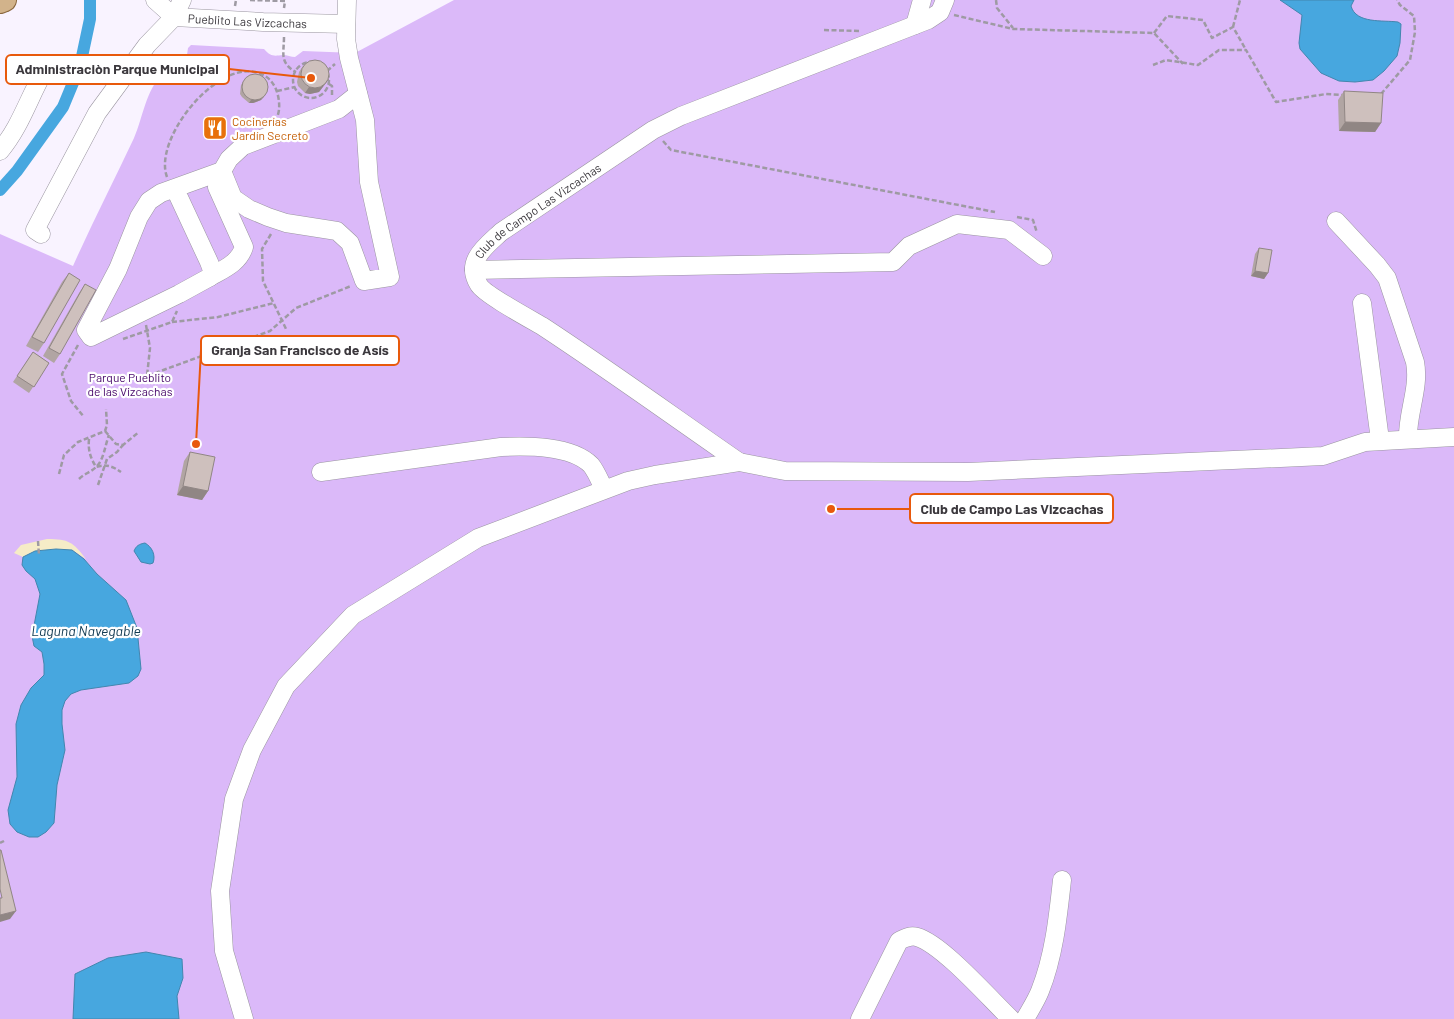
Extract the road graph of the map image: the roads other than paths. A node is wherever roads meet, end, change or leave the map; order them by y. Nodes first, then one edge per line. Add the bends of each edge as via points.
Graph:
1 (5, 0) edge
2 (155, 0) edge
3 (182, 0) edge
4 (347, 0) edge
5 (922, 0) edge
6 (0, 2) edge
7 (943, 6) edge
8 (174, 17) junction
9 (346, 24) junction
10 (915, 26) junction
11 (43, 73) dead end
12 (358, 94) junction
13 (0, 151) edge
14 (217, 173) junction
15 (174, 189) junction
16 (1336, 221) dead end
17 (41, 234) dead end
18 (1043, 256) road end
19 (474, 270) junction
20 (210, 277) junction
21 (1362, 303) dead end
22 (1454, 437) edge
23 (1408, 439) junction
24 (1380, 440) junction
25 (739, 462) junction
26 (322, 472) dead end
27 (604, 489) junction
28 (1062, 880) dead end
29 (244, 1019) edge
30 (860, 1019) edge
31 (1011, 1019) edge
32 (1025, 1019) edge

1 - 6 main road
2 - 8 lane, Pueblito Las Vizcachas
3 - 8 lane
4 - 9 lane
5 - 10 lane
7 - 10 lane, Club de Campo Las Vizcachas via 928,20
8 - 9 lane, Pueblito Las Vizcachas via 280,15
8 - 17 lane via 147,45 96,113 35,230
9 - 12 lane via 349,58
10 - 19 lane, Club de Campo Las Vizcachas via 681,116 653,130 501,232 480,252
11 - 13 lane via 16,129
12 - 14 lane via 338,109 244,146
12 - 14 lane via 365,120 369,182 390,277 364,281 350,244 337,231 286,223 249,209 233,198
14 - 15 lane
14 - 20 lane via 244,247 241,256
15 - 20 lane via 209,262
15 - 20 lane via 149,201 139,216 118,268 86,330 91,337
16 - 23 lane via 1387,278 1415,362 1418,375
18 - 19 lane via 1009,230 957,224 908,246 893,262
19 - 25 lane, Club de Campo Las Vizcachas via 479,286
21 - 24 lane
22 - 23 lane
23 - 24 lane
24 - 25 lane via 1323,456 968,472 785,472
25 - 27 lane via 655,475
26 - 27 lane via 521,446 577,455 591,465
27 - 29 lane via 478,538 353,616 286,686 252,750 234,799 220,891 224,951
28 - 32 lane via 1049,962 1040,992
30 - 31 lane via 899,941 917,937 936,946

